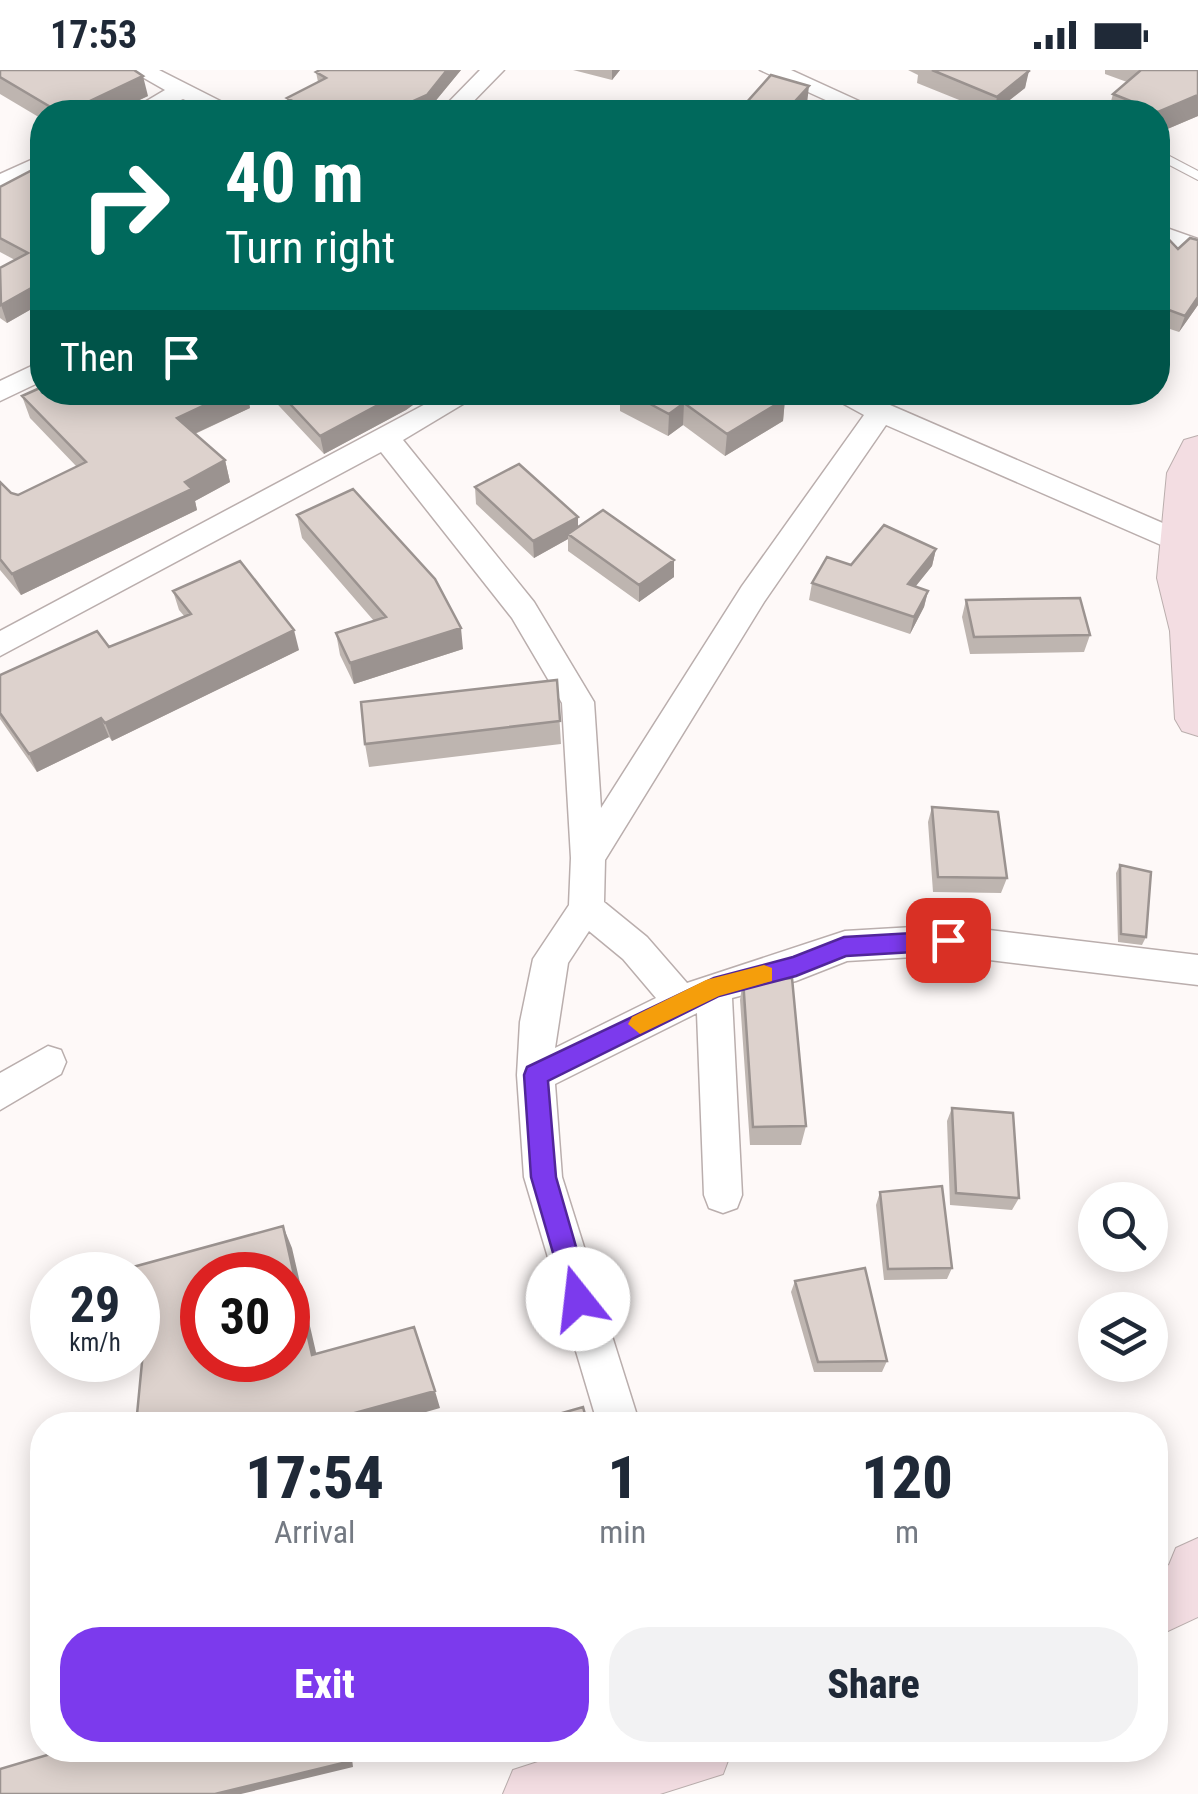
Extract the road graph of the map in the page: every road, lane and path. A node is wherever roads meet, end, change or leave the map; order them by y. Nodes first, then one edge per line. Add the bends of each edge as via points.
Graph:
1 (141, 70) edge
2 (493, 70) edge
3 (771, 70) edge
4 (181, 91) junction
5 (163, 100) edge
6 (202, 100) edge
7 (462, 100) edge
8 (843, 100) edge
9 (1170, 161) edge
10 (30, 168) edge
11 (1198, 176) edge
12 (0, 183) edge
13 (1170, 237) edge
14 (1198, 248) edge
15 (30, 376) edge
16 (0, 392) edge
17 (445, 405) edge
18 (862, 405) edge
19 (880, 414) junction
20 (384, 437) junction
21 (1198, 450) edge
22 (1178, 540) junction
23 (1195, 632) edge
24 (0, 645) edge
25 (1198, 719) edge
26 (588, 858) junction
27 (586, 908) junction
28 (1198, 970) edge
29 (698, 995) junction
30 (48, 1062) dead end
31 (536, 1075) junction
32 (0, 1093) edge
33 (723, 1195) dead end
34 (615, 1412) edge
35 (1198, 1570) edge
36 (1168, 1598) edge
37 (640, 1762) edge
38 (537, 1794) edge

1 - 4 street
2 - 7 street
3 - 8 street
4 - 5 street
4 - 6 street
9 - 11 lane
10 - 12 street
13 - 14 street
15 - 16 street
17 - 20 street
18 - 19 street
19 - 22 street
19 - 26 street via 753,594
20 - 24 street
20 - 26 street via 523,610 578,702
21 - 22 street
22 - 23 street via 1178,578
23 - 25 street
26 - 27 street
27 - 29 street
27 - 31 street via 551,959
28 - 29 street via 948,940 893,940 844,946
29 - 31 street
29 - 33 street
30 - 32 street
31 - 34 street via 544,1177
35 - 36 street via 1191,1587
37 - 38 street

